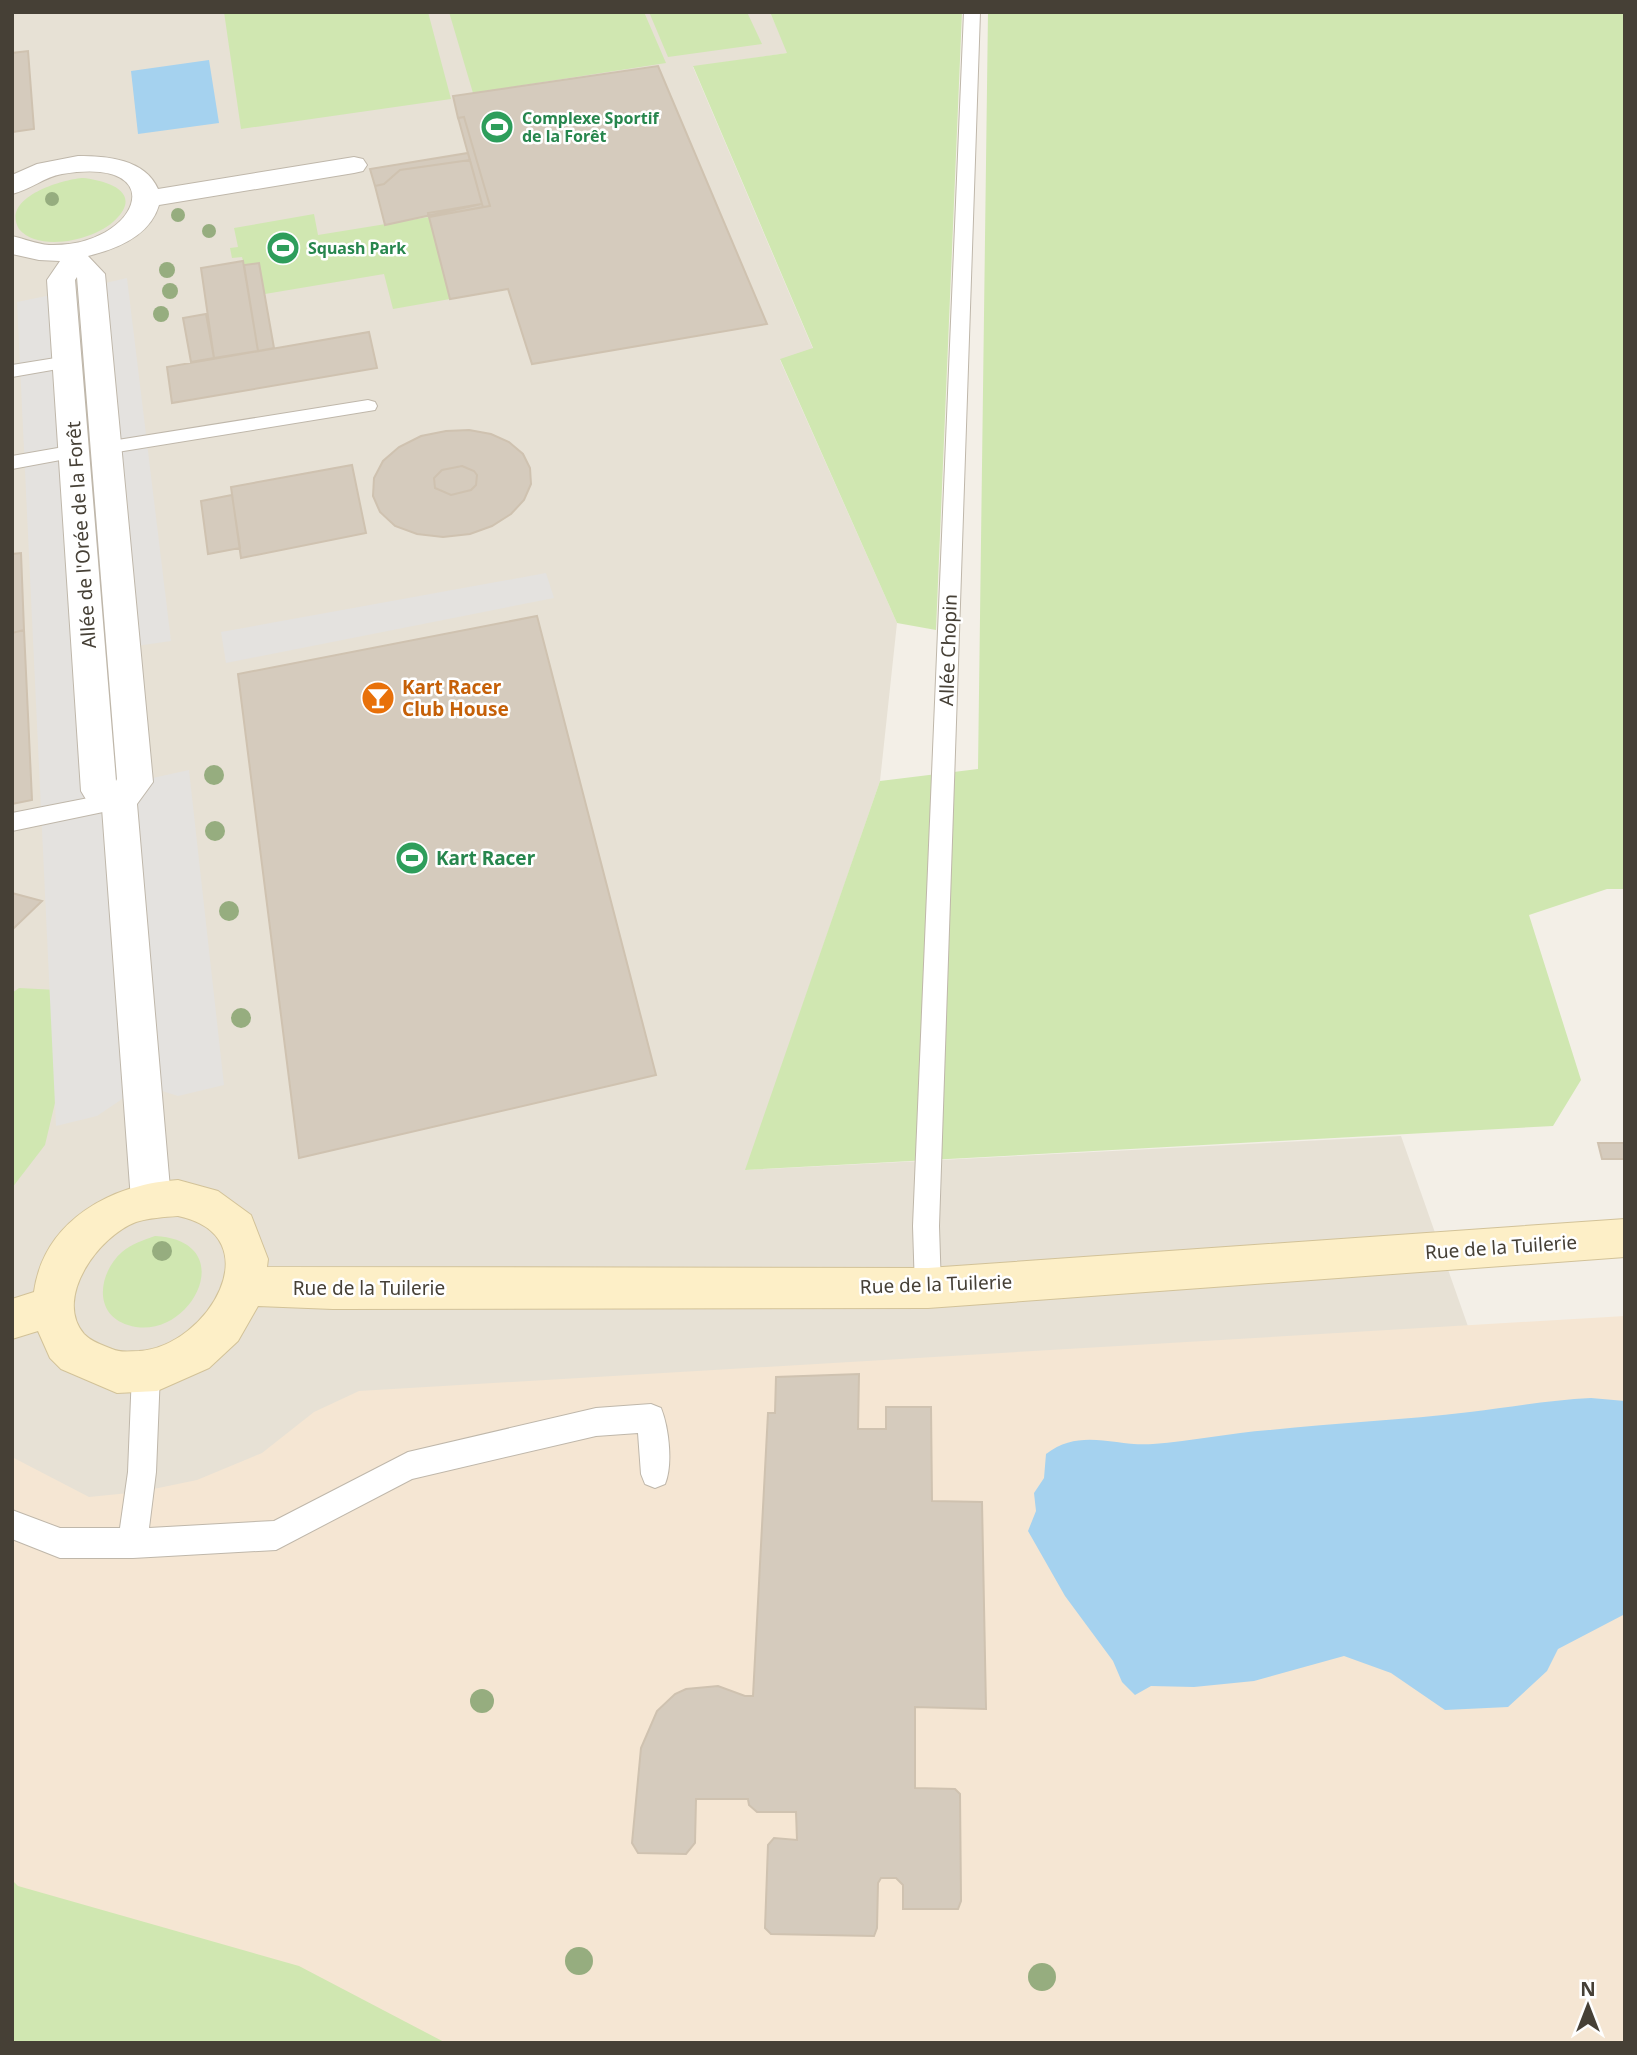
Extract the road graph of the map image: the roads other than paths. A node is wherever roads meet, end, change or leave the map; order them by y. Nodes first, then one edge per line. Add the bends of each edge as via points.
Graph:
1 (972, 12) edge
2 (354, 166) dead end
3 (12, 186) edge
4 (147, 199) junction
5 (12, 244) edge
6 (74, 256) junction
7 (68, 362) junction
8 (12, 371) edge
9 (368, 405) dead end
10 (90, 450) junction
11 (12, 463) edge
12 (119, 801) junction
13 (12, 822) edge
14 (151, 1200) junction
15 (1625, 1238) edge
16 (245, 1286) junction
17 (928, 1288) junction
18 (53, 1306) junction
19 (12, 1319) edge
20 (146, 1373) junction
21 (655, 1474) dead end
22 (12, 1524) edge
23 (133, 1544) junction

1 - 17 lane, Allée Chopin via 926,1226
2 - 4 street
3 - 4 street via 52,168 100,164 135,176
4 - 6 street via 126,230
5 - 6 street
6 - 7 street, Allée de l'Orée de la Forêt via 61,280
6 - 10 street, Allée de l'Orée de la Forêt via 91,274
7 - 8 lane
7 - 10 street, Allée de l'Orée de la Forêt
9 - 10 lane
10 - 11 lane
10 - 12 street, Allée de l'Orée de la Forêt via 99,791
12 - 13 lane
12 - 14 street
14 - 16 street via 178,1198 204,1204 225,1218 240,1236 247,1260
14 - 18 street via 120,1210 93,1227 71,1251 57,1278
15 - 17 street, Rue de la Tuilerie
16 - 17 street, Rue de la Tuilerie
16 - 20 street via 220,1333 173,1366
18 - 19 street
18 - 20 street via 58,1331 71,1351 92,1366 117,1374
20 - 23 lane via 142,1472
21 - 23 lane via 651,1418 596,1422 408,1466 276,1535
22 - 23 lane via 60,1544

